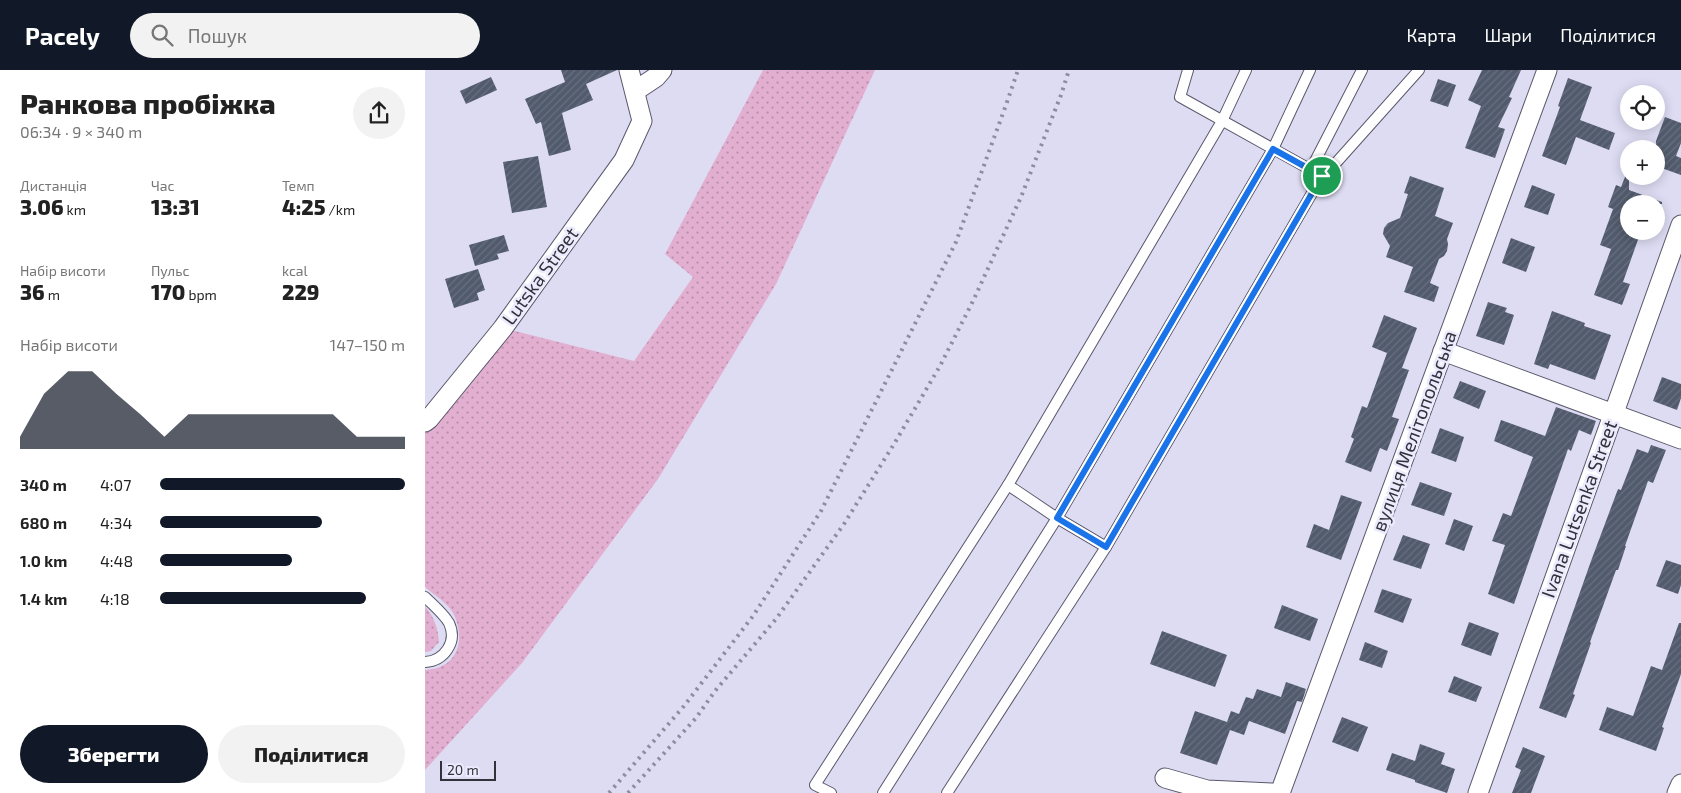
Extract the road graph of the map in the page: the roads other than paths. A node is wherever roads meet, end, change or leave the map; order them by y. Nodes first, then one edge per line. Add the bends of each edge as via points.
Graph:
1 (629, 70) edge
2 (662, 70) edge
3 (1188, 70) edge
4 (1246, 70) edge
5 (1310, 70) edge
6 (1362, 70) edge
7 (1419, 70) edge
8 (1547, 70) edge
9 (635, 91) junction
10 (1222, 121) junction
11 (1273, 149) junction
12 (1311, 169) junction
13 (1322, 176) junction
14 (1681, 225) edge
15 (1443, 352) junction
16 (1613, 414) junction
17 (425, 422) edge
18 (1681, 439) edge
19 (1007, 486) junction
20 (1057, 518) junction
21 (1106, 547) junction
22 (425, 597) edge
23 (425, 662) edge
24 (1165, 778) dead end
25 (1681, 784) edge
26 (831, 793) edge
27 (883, 793) edge
28 (947, 793) edge
29 (1272, 793) edge
30 (1280, 793) edge
31 (1478, 793) edge
32 (1677, 793) edge

1 - 9 street
2 - 9 street
3 - 10 lane via 1180,97
4 - 10 lane
5 - 11 lane
6 - 12 lane
7 - 13 lane
8 - 15 street, вулиця Мелітопольська
9 - 17 street, Lutska Street via 642,121 624,160 503,328
10 - 11 lane
10 - 19 lane
11 - 12 lane
11 - 20 lane
12 - 13 lane
13 - 21 lane
14 - 16 street, Ivana Lutsenka Street
15 - 16 street
15 - 30 street, вулиця Мелітопольська
16 - 18 street
16 - 31 street, Ivana Lutsenka Street
19 - 20 lane
19 - 26 lane via 815,785
20 - 21 lane
20 - 27 lane
21 - 28 lane
22 - 23 lane via 442,614 452,633 448,651 441,658
24 - 29 street via 1207,790
25 - 32 street

